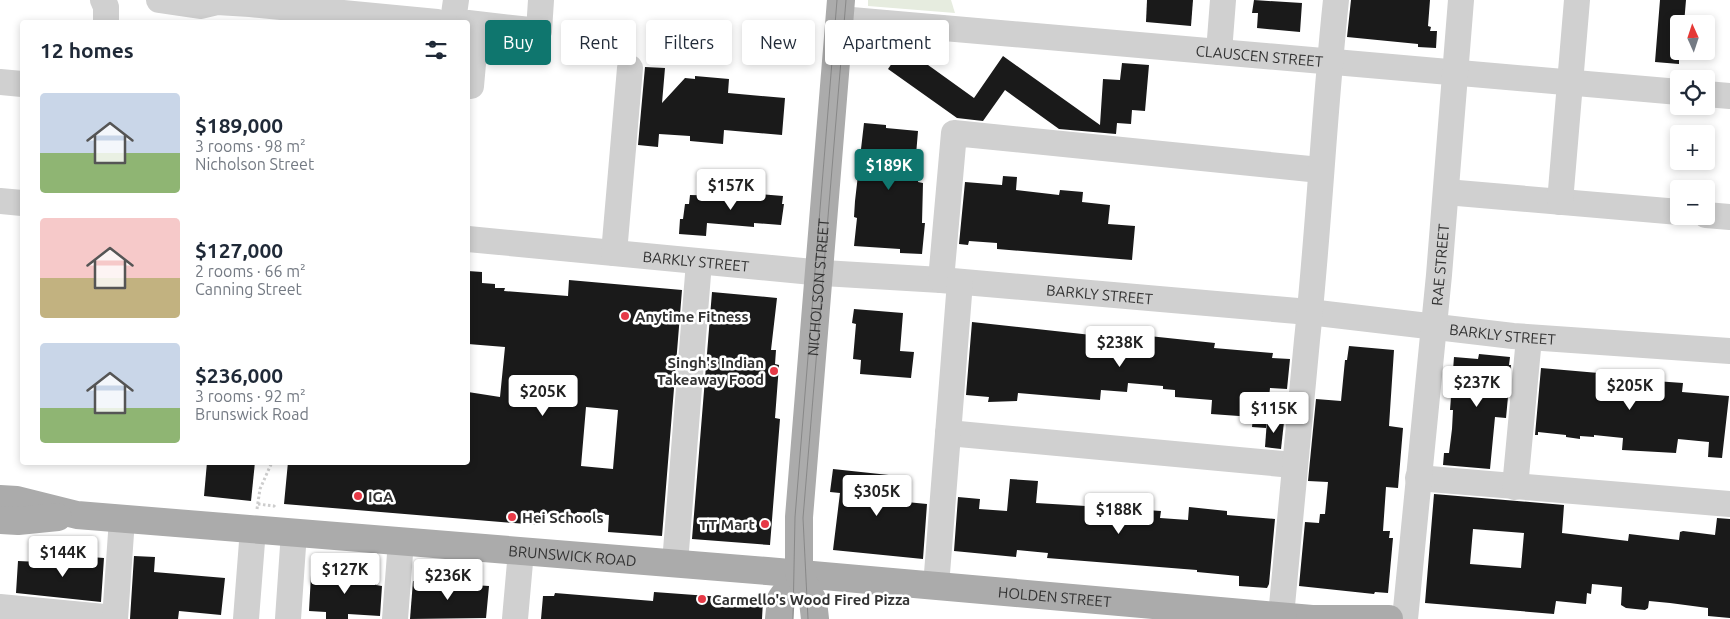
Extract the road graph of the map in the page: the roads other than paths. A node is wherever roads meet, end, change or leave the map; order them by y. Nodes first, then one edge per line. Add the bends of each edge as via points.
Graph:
1 (103, 0) edge
2 (159, 0) edge
3 (541, 0) edge
4 (1223, 0) edge
5 (1336, 0) edge
6 (1461, 0) edge
7 (1577, 0) edge
8 (218, 1) edge
9 (367, 8) edge
10 (841, 10) edge
11 (106, 20) edge
12 (449, 20) edge
13 (470, 23) edge
14 (470, 36) edge
15 (1219, 52) junction
16 (1330, 61) junction
17 (630, 68) dead end
18 (1456, 74) junction
19 (0, 82) edge
20 (1570, 83) junction
21 (20, 84) edge
22 (472, 86) dead end
23 (1670, 91) edge
24 (1715, 95) edge
25 (1730, 96) edge
26 (1320, 170) junction
27 (1446, 192) junction
28 (0, 201) edge
29 (1560, 202) junction
30 (20, 204) edge
31 (1670, 211) edge
32 (1715, 215) edge
33 (1730, 217) edge
34 (470, 239) edge
35 (614, 253) junction
36 (699, 262) junction
37 (819, 273) junction
38 (950, 281) junction
39 (1309, 312) junction
40 (1433, 326) junction
41 (1530, 338) junction
42 (1730, 351) edge
43 (948, 433) junction
44 (1293, 465) junction
45 (1418, 478) junction
46 (1515, 487) junction
47 (0, 499) edge
48 (1730, 504) edge
49 (77, 515) junction
50 (256, 516) junction
51 (122, 519) junction
52 (0, 520) edge
53 (294, 532) junction
54 (401, 541) junction
55 (521, 551) junction
56 (675, 563) junction
57 (799, 574) junction
58 (936, 586) junction
59 (0, 607) edge
60 (1202, 614) edge
61 (1281, 616) junction
62 (115, 619) edge
63 (246, 619) edge
64 (288, 619) edge
65 (395, 619) edge
66 (515, 619) edge
67 (779, 619) edge
68 (815, 619) edge
69 (1311, 619) edge
70 (1389, 619) edge
71 (1405, 619) edge

1 - 11 street
2 - 8 street via 200,6
3 - 13 street via 539,31
4 - 15 street
5 - 16 street
6 - 18 street, RAE STREET
7 - 20 street
8 - 9 street
9 - 12 street
10 - 15 street, CLAUSCEN STREET
10 - 37 main road, NICHOLSON STREET
14 - 22 street via 475,41
15 - 16 street, CLAUSCEN STREET
16 - 18 street, CLAUSCEN STREET
16 - 26 street
17 - 35 street
18 - 20 street, CLAUSCEN STREET
18 - 27 street, RAE STREET
19 - 21 street
20 - 23 street, CLAUSCEN STREET
20 - 29 street
24 - 25 street
26 - 38 street via 954,133
26 - 39 street
27 - 29 street
27 - 40 street, RAE STREET
28 - 30 street
29 - 31 street
32 - 33 street
34 - 35 street, BARKLY STREET
35 - 36 street, BARKLY STREET
36 - 37 street, BARKLY STREET
36 - 56 street
37 - 38 street, BARKLY STREET
37 - 57 main road, NICHOLSON STREET via 800,517
38 - 39 street, BARKLY STREET
38 - 43 street
39 - 40 street, BARKLY STREET
39 - 44 street
40 - 41 street, BARKLY STREET
40 - 45 street, RAE STREET
41 - 42 street, BARKLY STREET
41 - 46 street
43 - 44 street
43 - 58 street
44 - 61 street
45 - 46 street
45 - 71 street, RAE STREET
46 - 48 street
47 - 49 main road, BRUNSWICK ROAD via 18,500
49 - 51 main road, BRUNSWICK ROAD
49 - 52 main road, BRUNSWICK ROAD via 18,522
50 - 51 main road, BRUNSWICK ROAD
50 - 53 main road, BRUNSWICK ROAD
50 - 63 street
51 - 62 street
53 - 54 main road, BRUNSWICK ROAD
53 - 64 street
54 - 55 main road, BRUNSWICK ROAD
54 - 65 street
55 - 56 main road, BRUNSWICK ROAD
55 - 66 street
56 - 57 main road, BRUNSWICK ROAD
57 - 58 main road, HOLDEN STREET
57 - 67 main road via 780,599
57 - 68 main road, NICHOLSON STREET via 813,602
58 - 60 main road, HOLDEN STREET
59 - 62 street
60 - 61 main road, HOLDEN STREET
61 - 69 main road, HOLDEN STREET
69 - 70 main road, HOLDEN STREET

